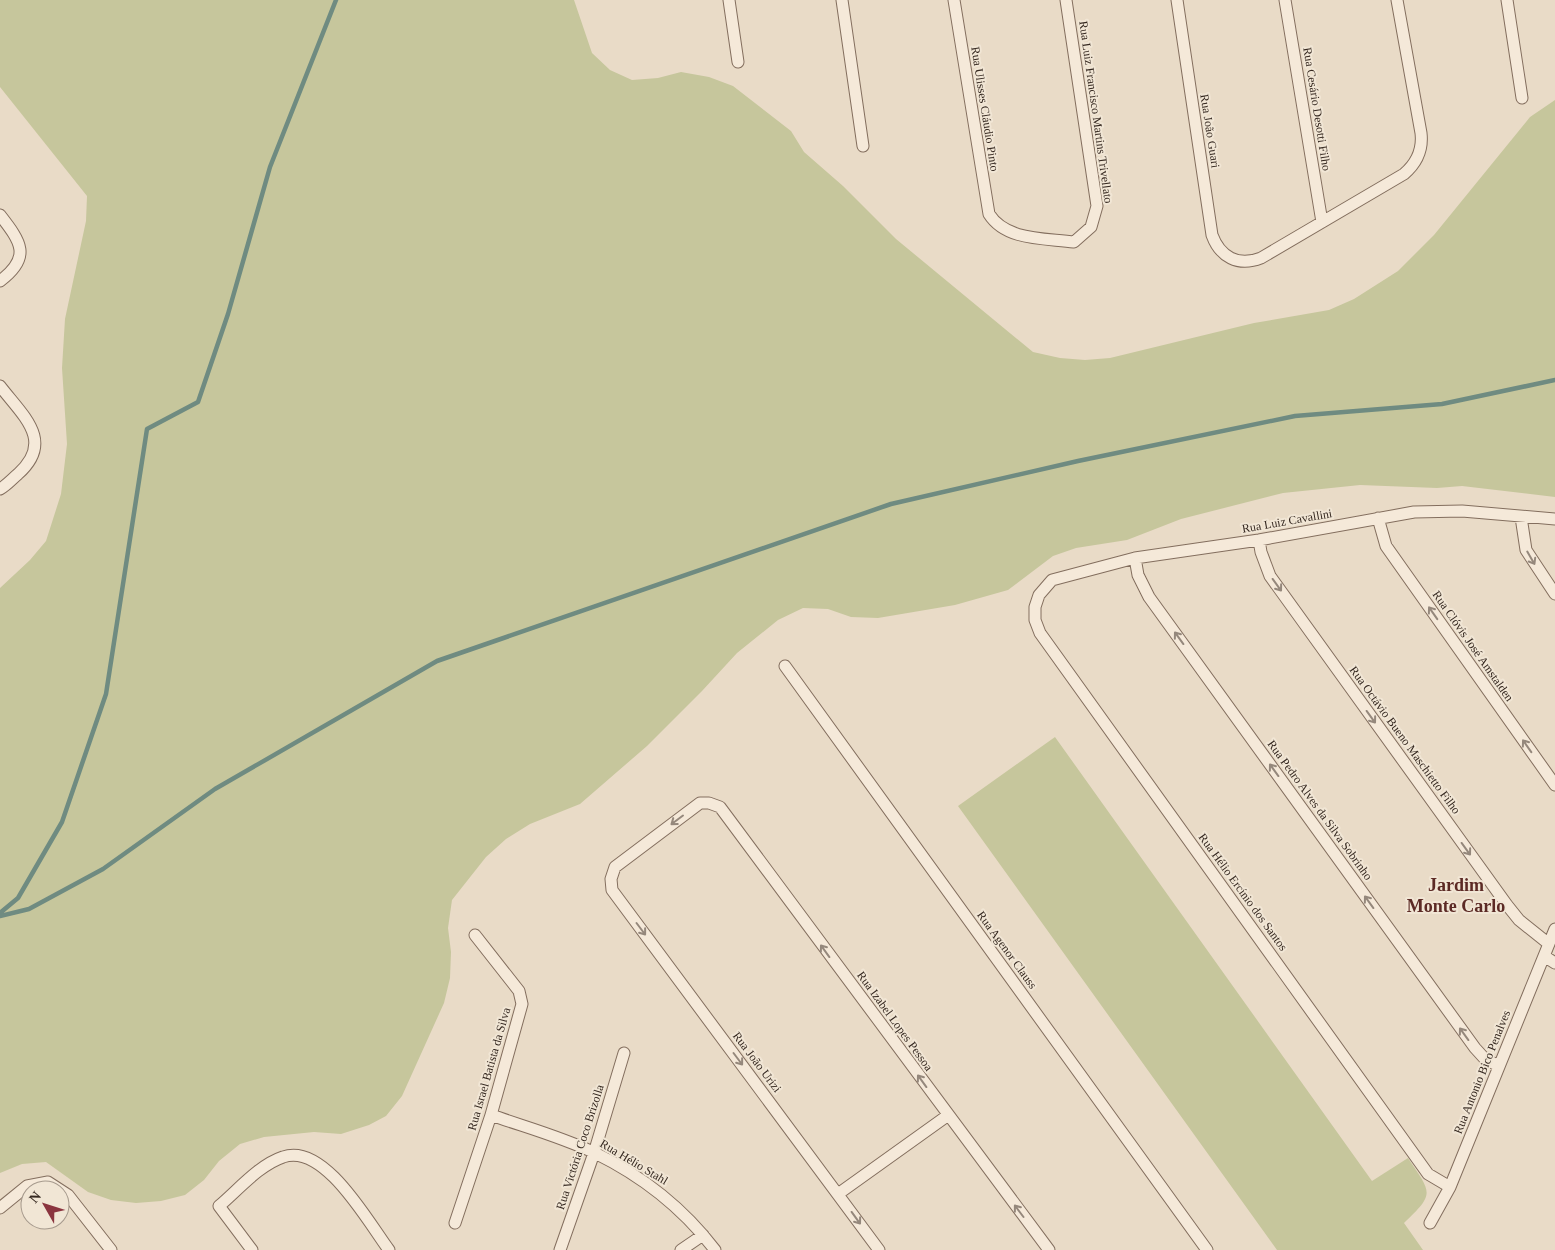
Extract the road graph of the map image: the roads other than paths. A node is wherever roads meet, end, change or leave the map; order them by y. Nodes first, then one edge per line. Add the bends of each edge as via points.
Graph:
1 (729, 0) edge
2 (842, 0) edge
3 (954, 0) edge
4 (1066, 0) edge
5 (1177, 0) edge
6 (1285, 0) edge
7 (1397, 0) edge
8 (1507, 0) edge
9 (738, 62) dead end
10 (1522, 98) dead end
11 (863, 146) dead end
12 (0, 215) edge
13 (1322, 222) junction
14 (1091, 227) joint
15 (0, 282) edge
16 (0, 386) edge
17 (0, 489) edge
18 (1521, 517) junction
19 (1378, 518) junction
20 (1555, 519) edge
21 (1259, 540) junction
22 (1135, 558) junction
23 (1555, 594) edge
24 (1036, 601) joint
25 (785, 666) dead end
26 (1555, 785) edge
27 (612, 890) joint
28 (1555, 929) edge
29 (475, 935) dead end
30 (1549, 944) junction
31 (1544, 956) junction
32 (1555, 963) edge
33 (624, 1053) dead end
34 (1499, 1066) junction
35 (491, 1115) junction
36 (947, 1116) junction
37 (594, 1153) junction
38 (1450, 1187) junction
39 (838, 1194) junction
40 (0, 1208) edge
41 (455, 1223) dead end
42 (1430, 1223) dead end
43 (704, 1235) junction
44 (111, 1250) edge
45 (252, 1250) edge
46 (389, 1250) edge
47 (560, 1250) edge
48 (681, 1250) edge
49 (715, 1250) edge
50 (879, 1250) edge
51 (1049, 1250) edge
52 (1207, 1250) edge

1 - 9 street
2 - 11 street
3 - 14 street, Rua Ulisses Cláudio Pinto via 985,200 993,220 1010,233 1074,242
4 - 14 street, Rua Luiz Francisco Martins Trivellato via 1097,206
5 - 13 street, Rua João Guari via 1216,245 1230,259 1251,262
6 - 13 street, Rua Cesário Desotti Filho
7 - 13 street via 1421,132 1419,156 1404,174
8 - 10 street
12 - 15 street via 16,235 21,249 15,268
16 - 17 street via 32,429 35,453 31,462
18 - 19 street, Rua Luiz Cavallini via 1462,511 1414,512
18 - 20 street, Rua Luiz Cavallini
18 -> 23 street via 1526,550
19 - 21 street, Rua Luiz Cavallini
26 -> 19 street, Rua Clóvis José Amstalden via 1386,546
21 - 22 street, Rua Luiz Cavallini
21 -> 30 street, Rua Octávio Bueno Maschietto Filho via 1264,564 1282,592 1507,905 1519,920
22 - 24 street, Rua Luiz Cavallini via 1058,577 1047,584
34 -> 22 street, Rua Pedro Alves da Silva Sobrinho via 1474,1048 1155,605 1138,575
24 - 38 street, Rua Hélio Ercínio dos Santos via 1035,620 1040,633 1428,1174
25 - 52 street, Rua Agenor Clauss
36 -> 27 street, Rua Izabel Lopes Pessoa via 720,807 700,804 615,867
27 -> 39 street, Rua João Urizi
28 - 30 street, Rua Antonio Bico Penalves
29 - 35 street, Rua Israel Batista da Silva via 519,991 522,1004
30 - 31 street, Rua Antonio Bico Penalves
31 - 32 street
31 - 34 street, Rua Antonio Bico Penalves
33 - 37 street, Rua Victória Coco Brizolla
34 - 38 street, Rua Antonio Bico Penalves
35 - 37 street, Rua Hélio Stahl
35 - 41 street, Rua Israel Batista da Silva
36 - 39 street
51 -> 36 street, Rua Izabel Lopes Pessoa
37 - 43 street, Rua Hélio Stahl via 656,1189
37 - 47 street, Rua Victória Coco Brizolla
38 - 42 street, Rua Antonio Bico Penalves
39 -> 50 street, Rua João Urizi
40 - 44 street via 27,1186 48,1182 68,1195
43 - 48 street
43 - 49 street, Rua Hélio Stahl
45 - 46 street via 219,1206 272,1162 284,1156 303,1156 331,1173

